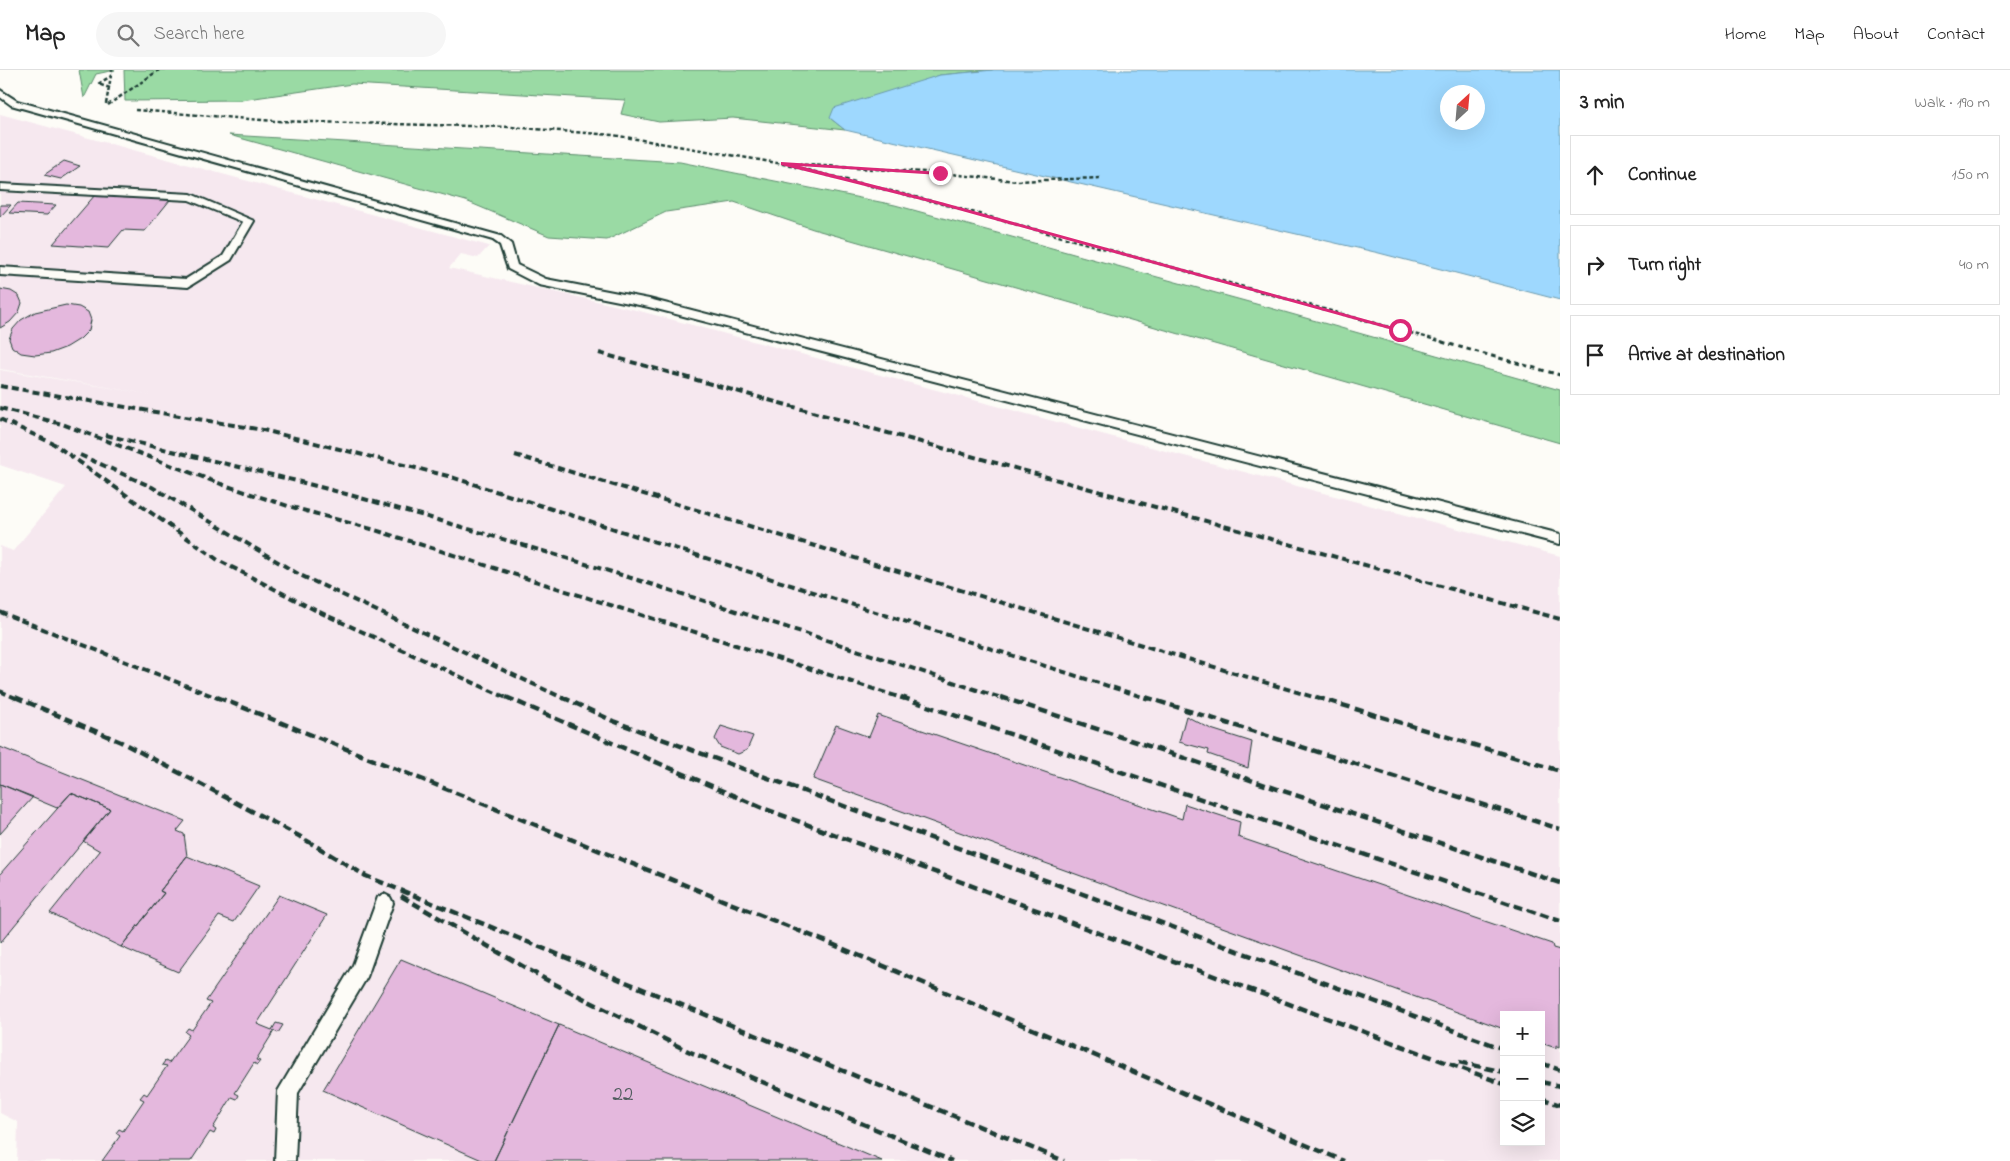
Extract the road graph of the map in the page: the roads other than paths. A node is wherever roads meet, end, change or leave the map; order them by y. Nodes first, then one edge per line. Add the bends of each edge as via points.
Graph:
1 (0, 93) edge
2 (0, 186) edge
3 (0, 271) edge
4 (1560, 539) edge
5 (384, 904) dead end
6 (285, 1161) edge

1 - 4 lane via 14,103 497,238 506,244 512,266 543,282 650,303
2 - 3 lane via 191,197 249,221 227,258 188,283
5 - 6 lane via 360,970 288,1091

